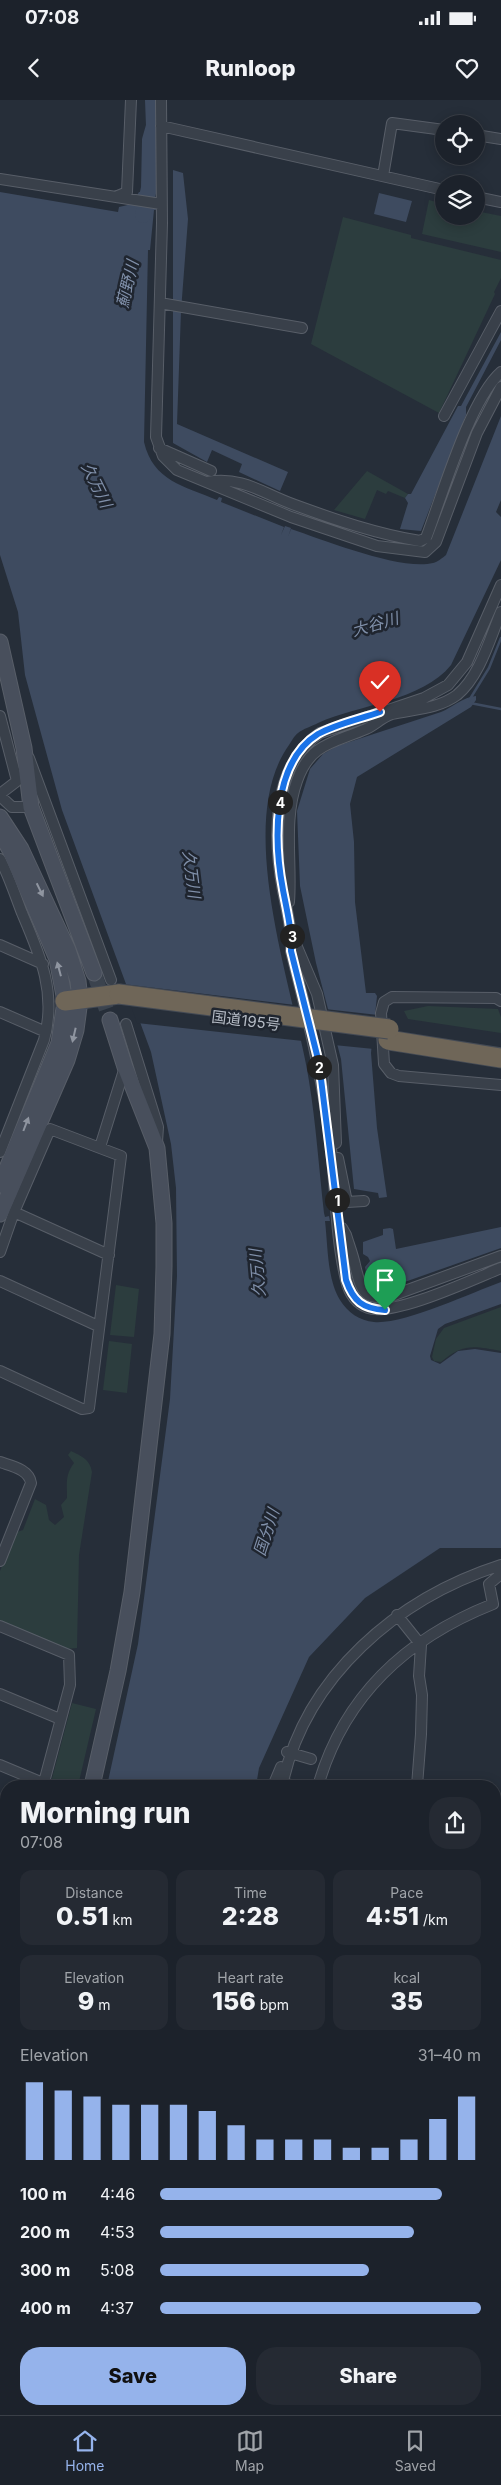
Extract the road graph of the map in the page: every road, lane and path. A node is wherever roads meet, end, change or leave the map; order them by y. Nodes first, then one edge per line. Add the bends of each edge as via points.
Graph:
1 (131, 100) edge
2 (161, 100) edge
3 (161, 126) junction
4 (435, 129) edge
5 (485, 136) edge
6 (501, 139) edge
7 (383, 176) junction
8 (0, 179) edge
9 (435, 188) edge
10 (120, 198) junction
11 (485, 199) edge
12 (501, 202) edge
13 (161, 204) junction
14 (160, 303) junction
15 (501, 311) edge
16 (302, 328) dead end
17 (501, 372) edge
18 (501, 386) edge
19 (444, 416) dead end
20 (159, 448) junction
21 (211, 471) dead end
22 (207, 482) junction
23 (501, 585) edge
24 (501, 612) edge
25 (0, 642) edge
26 (0, 716) edge
27 (24, 748) junction
28 (0, 795) edge
29 (31, 807) junction
30 (0, 817) edge
31 (0, 834) edge
32 (0, 859) edge
33 (288, 911) junction
34 (0, 945) edge
35 (42, 964) junction
36 (94, 973) tunnel mouth
37 (72, 1000) junction
38 (501, 1001) edge
39 (118, 1005) junction
40 (0, 1012) edge
41 (46, 1032) junction
42 (388, 1035) junction
43 (501, 1046) edge
44 (501, 1058) edge
45 (125, 1067) junction
46 (501, 1085) edge
47 (333, 1141) junction
48 (100, 1147) junction
49 (1, 1148) edge
50 (157, 1148) junction
51 (0, 1185) edge
52 (364, 1201) dead end
53 (7, 1213) edge
54 (339, 1224) junction
55 (0, 1252) edge
56 (109, 1255) junction
57 (501, 1256) edge
58 (501, 1268) edge
59 (0, 1281) edge
60 (98, 1326) junction
61 (0, 1371) edge
62 (0, 1462) edge
63 (1, 1555) edge
64 (501, 1565) edge
65 (501, 1574) edge
66 (397, 1615) junction
67 (0, 1626) edge
68 (418, 1642) junction
69 (0, 1694) edge
70 (60, 1719) junction
71 (292, 1754) junction
72 (311, 1759) dead end
73 (0, 1765) edge
74 (32, 1780) edge
75 (44, 1780) edge
76 (93, 1780) edge
77 (281, 1780) edge
78 (321, 1780) edge
79 (418, 1780) edge

1 - 10 street via 127,192
2 - 3 street
3 - 7 street
3 - 13 street
4 - 7 street via 392,123
5 - 6 street
7 - 9 street
8 - 10 street
10 - 13 street
11 - 12 street
13 - 14 street
14 - 16 street
14 - 20 street via 156,438
15 - 19 street
17 - 22 street via 492,380 478,405 426,538 420,542 378,533 292,505 249,484 223,480
18 - 22 street via 477,433 436,542 425,552 377,546 291,517
20 - 21 street
20 - 22 street via 177,470
23 - 33 street via 468,662 448,685 424,698 320,733 295,758 283,786 278,815 280,866
24 - 33 street via 474,674 456,696 431,708 386,716 368,728 320,747 306,763 296,782 290,809
25 - 27 street
26 - 28 street via 17,781
27 - 29 street
27 - 39 street via 37,776
28 - 29 street via 12,807
29 - 36 street
30 -> 37 street via 21,849 68,950 78,981
37 -> 31 street via 10,850
32 - 35 street
33 - 47 street via 291,951 319,1063
34 - 35 street
35 - 41 street via 50,1000
37 - 39 highway, 国道195号 via 102,995
51 -> 37 street via 59,1043
37 -> 53 street via 76,1030 67,1060
38 - 46 street via 496,998 392,997 384,1002 381,1013 384,1064 390,1073
39 - 42 highway, 国道195号, bridge
39 - 45 street
39 - 50 street via 158,1127
40 - 41 street
41 - 49 street
42 - 43 highway, 国道195号
42 - 44 highway, 国道195号
45 - 48 street
45 - 50 street
47 - 52 street via 348,1202
47 - 54 street
48 - 53 street via 50,1129
48 - 56 street via 121,1156
50 - 76 street via 164,1223 162,1334 132,1592
53 - 55 street
53 - 56 street
54 - 57 street via 346,1235 361,1288 376,1297 394,1296
54 - 58 street via 348,1288 355,1300 370,1308 385,1310 402,1306
56 - 60 street
59 - 60 street
60 - 61 street via 88,1409 77,1407
62 - 63 street via 23,1471 31,1483
64 - 66 street via 437,1591
65 - 68 street via 489,1584 493,1604 463,1616
66 - 68 street
66 - 71 street via 361,1646 331,1681
67 - 70 street via 69,1655 70,1685
68 - 78 street via 375,1681 357,1705 342,1730
68 - 79 street via 421,1645 418,1676 422,1695
69 - 70 street
70 - 75 street
71 - 72 street
71 - 77 street
73 - 74 street

